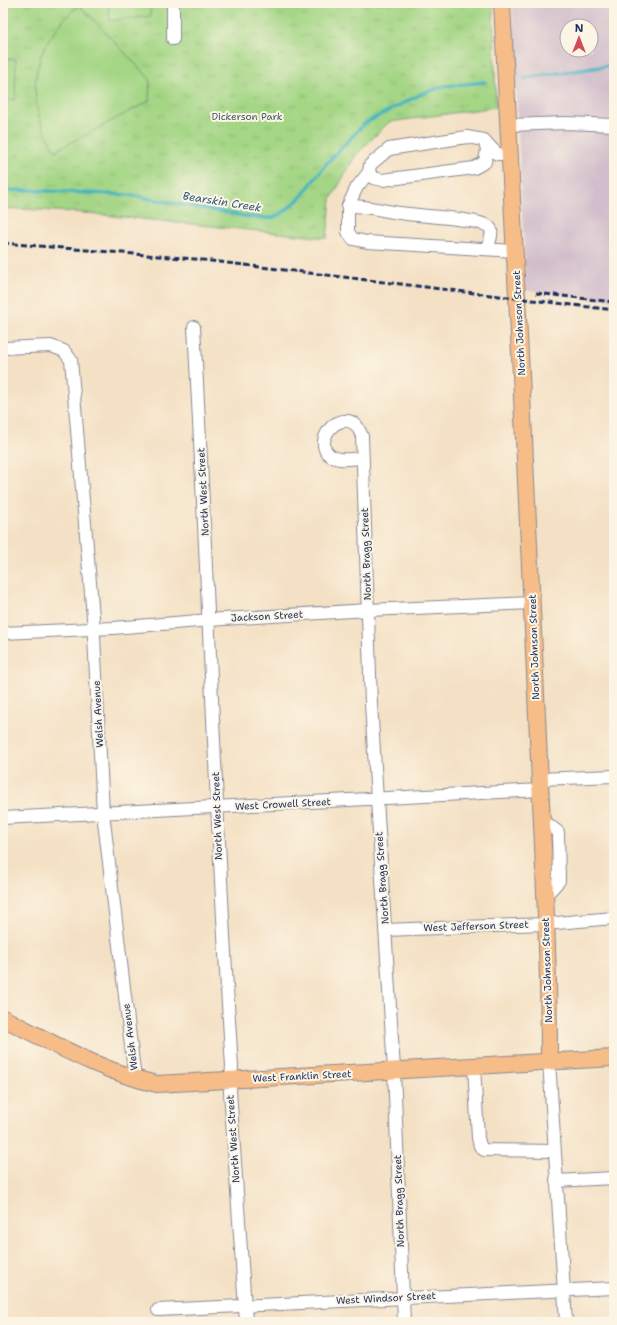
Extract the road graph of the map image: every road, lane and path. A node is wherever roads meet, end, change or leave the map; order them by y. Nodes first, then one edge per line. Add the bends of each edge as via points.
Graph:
1 (173, 3) edge
2 (502, 3) edge
3 (173, 39) dead end
4 (508, 125) junction
5 (614, 125) edge
6 (484, 140) junction
7 (509, 154) junction
8 (369, 172) junction
9 (348, 206) junction
10 (487, 249) junction
11 (515, 251) junction
12 (194, 326) dead end
13 (3, 348) edge
14 (363, 458) dead end
15 (532, 603) junction
16 (368, 610) junction
17 (208, 620) junction
18 (92, 629) junction
19 (3, 633) edge
20 (614, 776) edge
21 (540, 785) junction
22 (377, 799) junction
23 (216, 807) junction
24 (104, 813) junction
25 (3, 818) edge
26 (614, 918) edge
27 (545, 924) junction
28 (385, 930) junction
29 (3, 1018) edge
30 (614, 1058) edge
31 (549, 1062) junction
32 (474, 1066) junction
33 (394, 1070) junction
34 (135, 1080) junction
35 (231, 1080) junction
36 (554, 1151) junction
37 (614, 1178) edge
38 (556, 1181) junction
39 (614, 1288) edge
40 (564, 1290) junction
41 (402, 1298) junction
42 (244, 1305) junction
43 (158, 1310) dead end
44 (246, 1322) edge
45 (404, 1322) edge
46 (566, 1322) edge

1 - 3 street
2 - 4 main road, North Johnson Street
4 - 5 street
4 - 7 main road, North Johnson Street
6 - 7 street via 497,154
6 - 8 street via 467,137 389,149 370,165
6 - 8 street via 487,149 485,162 474,168 383,180 373,178
7 - 11 main road, North Johnson Street
8 - 9 street
9 - 10 street via 468,221 488,226 491,229 491,236
9 - 10 street via 348,232 353,239
10 - 11 street
11 - 15 main road, North Johnson Street
12 - 17 street, North West Street
13 - 18 street, Welsh Avenue via 51,346 64,351 71,360
14 - 16 street, North Bragg Street
15 - 16 street, Jackson Street
15 - 21 main road, North Johnson Street
16 - 17 street, Jackson Street
16 - 22 street, North Bragg Street via 370,704
17 - 18 street, Jackson Street
17 - 23 street, North West Street
18 - 19 street, Jackson Street
18 - 24 street, Welsh Avenue
20 - 21 street, West Crowell Street
21 - 22 street, West Crowell Street
21 - 27 main road, North Johnson Street
22 - 23 street, West Crowell Street
22 - 28 street, North Bragg Street
23 - 24 street, West Crowell Street
23 - 35 street, North West Street
24 - 25 street, West Crowell Street
24 - 34 street, Welsh Avenue
26 - 27 street, West Jefferson Street
27 - 28 street, West Jefferson Street
27 - 31 main road, North Johnson Street
28 - 33 street, North Bragg Street
29 - 34 main road, West Franklin Street via 100,1067
30 - 31 main road, West Franklin Street
31 - 32 main road, West Franklin Street
31 - 36 street, North Johnson Street
32 - 33 main road, West Franklin Street
32 - 36 street via 480,1146 484,1150
33 - 35 main road, West Franklin Street
33 - 41 street, North Bragg Street
34 - 35 main road, West Franklin Street via 157,1084
35 - 42 street, North West Street
36 - 38 street, North Johnson Street
37 - 38 street
38 - 40 street, North Johnson Street
39 - 40 street, West Windsor Street
40 - 41 street, West Windsor Street
40 - 46 street, North Johnson Street
41 - 42 street, West Windsor Street
41 - 45 street, North Bragg Street
42 - 43 street, West Windsor Street
42 - 44 street, North West Street

